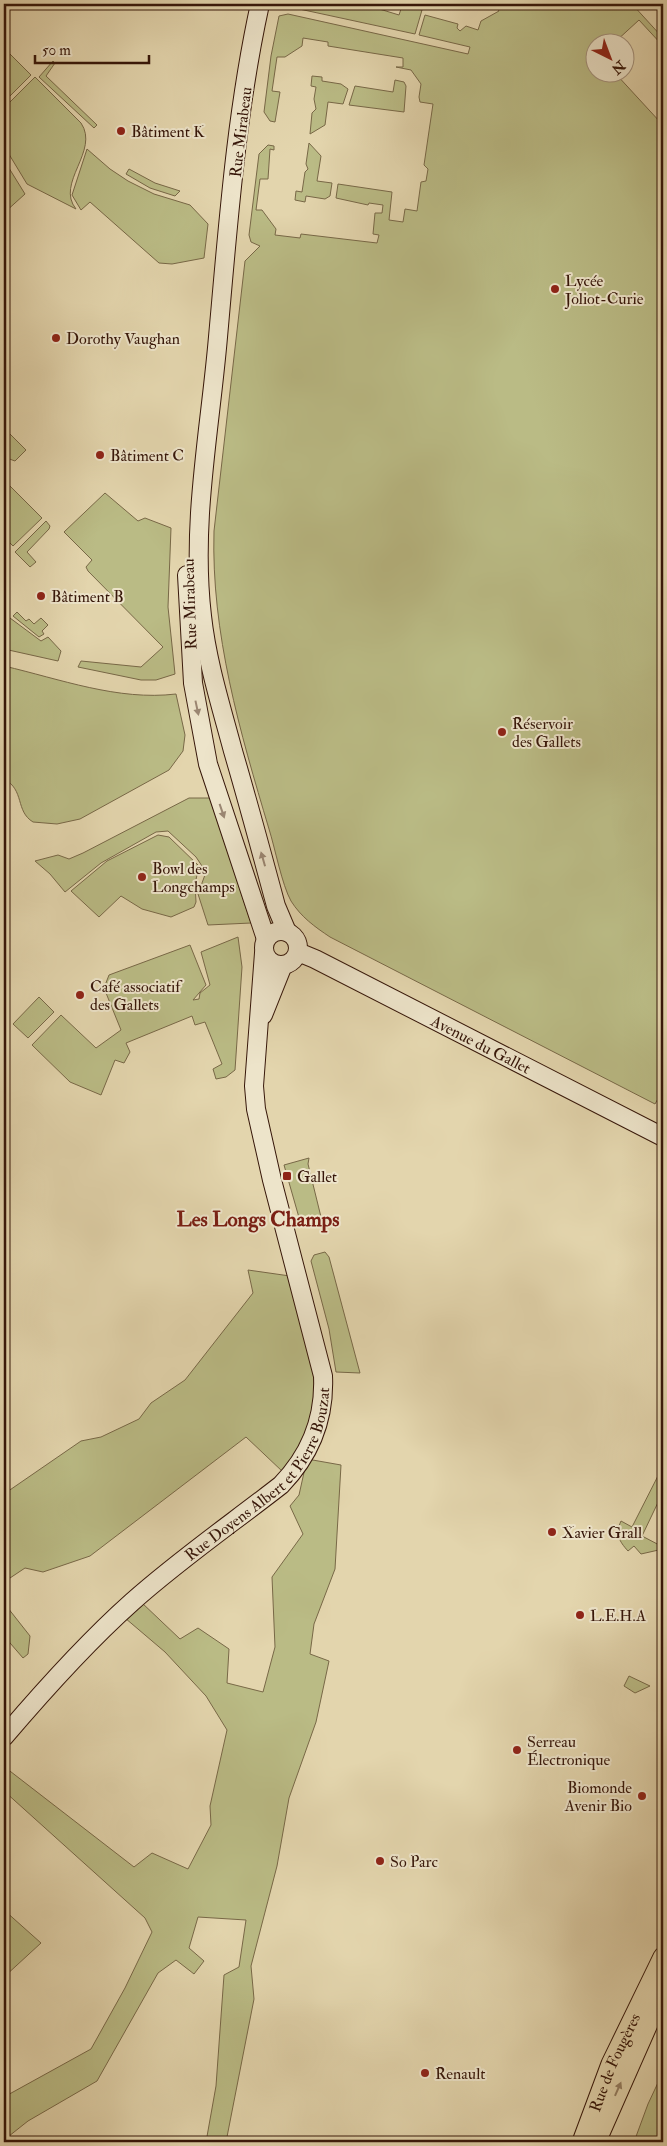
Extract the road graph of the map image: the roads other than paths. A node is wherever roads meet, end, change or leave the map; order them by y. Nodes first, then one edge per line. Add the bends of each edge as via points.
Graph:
1 (260, 4) edge
2 (224, 260) junction
3 (213, 680) junction
4 (193, 683) junction
5 (286, 932) junction
6 (265, 946) junction
7 (298, 952) junction
8 (283, 965) junction
9 (261, 1020) junction
10 (663, 1137) edge
11 (4, 1737) edge
12 (663, 1957) edge
13 (663, 1990) edge
14 (582, 2142) edge
15 (596, 2142) edge

1 - 2 street, Rue Mirabeau via 248,64
2 - 3 street, Rue Mirabeau via 201,477 198,554 202,618
2 - 4 street, Rue Mirabeau via 210,338 189,519 188,584
3 - 4 street
5 -> 3 street, Rue Mirabeau
4 -> 6 street, Rue Mirabeau via 213,784
5 - 6 street via 273,933
5 - 7 street via 296,940
6 - 8 street via 271,962
6 - 9 street, Rue Doyens Albert et Pierre Bouzat via 259,999
7 - 8 street via 291,962
7 - 10 street, Avenue du Gallet
8 - 9 street, Rue Doyens Albert et Pierre Bouzat
9 - 11 street, Rue Doyens Albert et Pierre Bouzat via 254,1086 259,1129 323,1376 324,1396 314,1440 281,1485 132,1602 58,1676
12 - 14 main road, Rue de Fougères via 611,2064
15 -> 13 main road, Rue de Fougères

